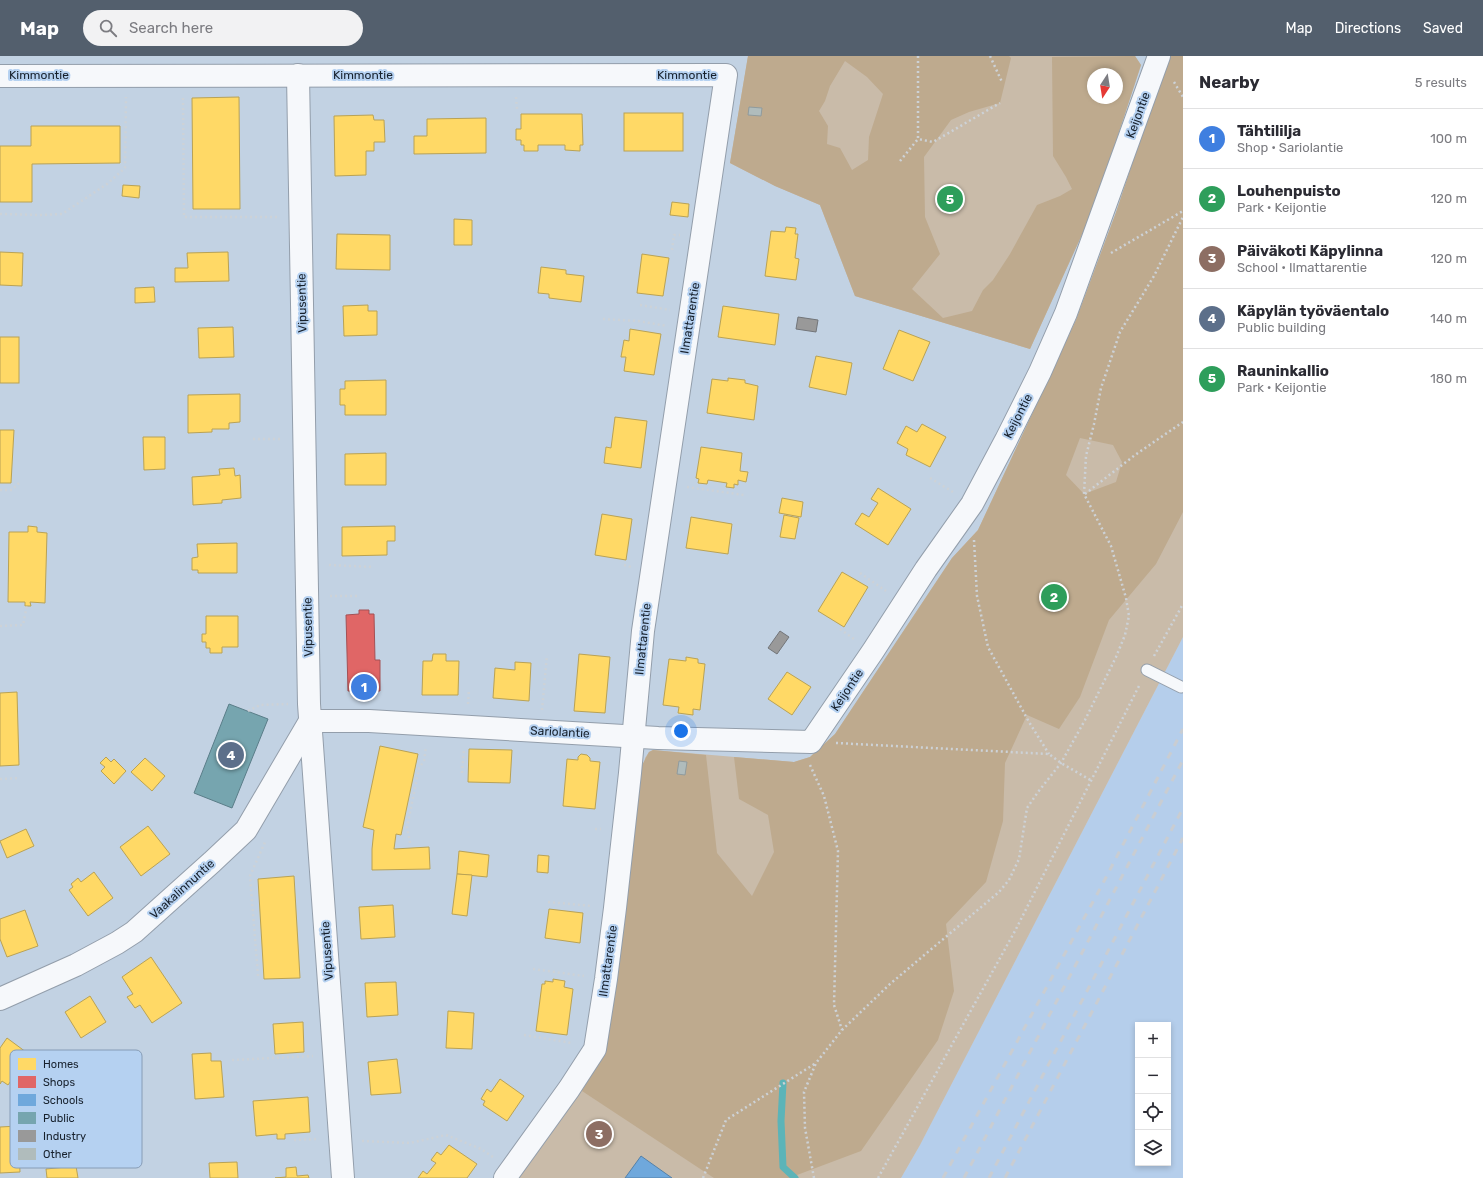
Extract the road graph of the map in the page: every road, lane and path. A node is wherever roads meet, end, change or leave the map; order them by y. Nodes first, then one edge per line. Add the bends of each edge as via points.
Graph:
1 (918, 56) edge
2 (990, 56) edge
3 (1159, 56) edge
4 (185, 75) junction
5 (298, 75) junction
6 (726, 75) joint
7 (0, 76) edge
8 (1002, 82) dead end
9 (516, 93) dead end
10 (126, 94) dead end
11 (1000, 103) dead end
12 (516, 109) dead end
13 (918, 139) junction
14 (900, 161) dead end
15 (1183, 210) edge
16 (0, 214) edge
17 (300, 216) junction
18 (1183, 217) edge
19 (1081, 271) junction
20 (603, 319) dead end
21 (688, 330) junction
22 (1183, 422) edge
23 (253, 439) dead end
24 (304, 440) junction
25 (19, 483) dead end
26 (665, 484) junction
27 (0, 490) edge
28 (1084, 494) junction
29 (744, 495) dead end
30 (972, 504) junction
31 (307, 566) junction
32 (374, 567) dead end
33 (860, 573) dead end
34 (307, 596) junction
35 (359, 596) dead end
36 (905, 604) junction
37 (1183, 604) edge
38 (27, 605) dead end
39 (0, 626) edge
40 (548, 654) dead end
41 (1147, 670) junction
42 (1181, 687) dead end
43 (288, 704) dead end
44 (248, 711) dead end
45 (310, 721) junction
46 (428, 724) junction
47 (540, 731) junction
48 (634, 736) junction
49 (810, 742) junction
50 (1049, 754) junction
51 (1061, 763) junction
52 (20, 778) dead end
53 (0, 779) edge
54 (1092, 781) junction
55 (266, 838) dead end
56 (410, 843) dead end
57 (548, 902) dead end
58 (615, 908) junction
59 (533, 969) dead end
60 (258, 976) dead end
61 (606, 979) junction
62 (0, 999) edge
63 (842, 1030) junction
64 (524, 1035) dead end
65 (595, 1049) junction
66 (335, 1055) junction
67 (232, 1060) dead end
68 (816, 1063) junction
69 (321, 1139) dead end
70 (294, 1140) dead end
71 (356, 1141) dead end
72 (495, 1159) dead end
73 (343, 1178) edge
74 (505, 1178) edge
75 (703, 1178) edge
76 (814, 1178) edge
77 (878, 1178) edge

1 - 13 path
2 - 8 path
3 - 19 street, Keijontie
4 - 5 street, Kimmontie
4 - 7 street, Kimmontie
4 - 17 path via 184,217
5 - 6 street, Kimmontie
5 - 17 street, Vipusentie
6 - 21 street, Ilmattarentie
9 - 12 path
10 - 16 path via 125,168 107,184 62,214
11 - 13 path via 933,142
13 - 14 path
15 - 19 path
17 - 24 street, Vipusentie
18 - 28 path via 1154,276 1120,332 1101,388 1086,456
19 - 30 street, Keijontie via 1040,372
20 - 21 path via 638,321
21 - 26 street, Ilmattarentie
22 - 28 path
23 - 24 path
24 - 31 street, Vipusentie
25 - 27 path via 12,490
26 - 29 path
26 - 48 street, Ilmattarentie via 643,631
28 - 51 path via 1111,546 1129,616 1125,636 1116,657
30 - 36 street, Keijontie via 926,569
30 - 50 path via 977,596 988,647 1028,722
31 - 32 path
31 - 34 street, Vipusentie
33 - 36 path
34 - 35 path
34 - 45 street, Vipusentie
36 - 49 street, Keijontie
37 - 41 path
38 - 39 path via 23,625
40 - 47 path
41 - 42 lane
41 - 54 path
43 - 44 path via 260,705
45 - 46 street, Sariolantie
45 - 62 street, Vaakalinnuntie via 246,830 218,857 134,932 76,965
45 - 66 street, Vipusentie
46 - 47 street, Sariolantie
46 - 56 path via 424,761 419,768 407,827
47 - 48 street, Sariolantie
48 - 49 street, Sariolantie
48 - 58 street, Ilmattarentie
49 - 50 path
49 - 63 path via 809,762 824,796 838,851 834,1006
50 - 51 path
51 - 54 path
51 - 63 path via 1027,808 1019,859 1009,880 999,892 890,984
52 - 53 path
54 - 77 path via 1015,931
55 - 60 path via 250,876
57 - 58 path
58 - 61 street, Ilmattarentie
59 - 61 path
61 - 65 street, Ilmattarentie
63 - 68 path
64 - 65 path via 586,1045
65 - 74 street, Ilmattarentie
66 - 67 path
66 - 73 street, Vipusentie
68 - 75 path via 726,1120
68 - 76 path via 804,1092 805,1128
69 - 70 path
71 - 72 path via 410,1143 446,1135 481,1149

